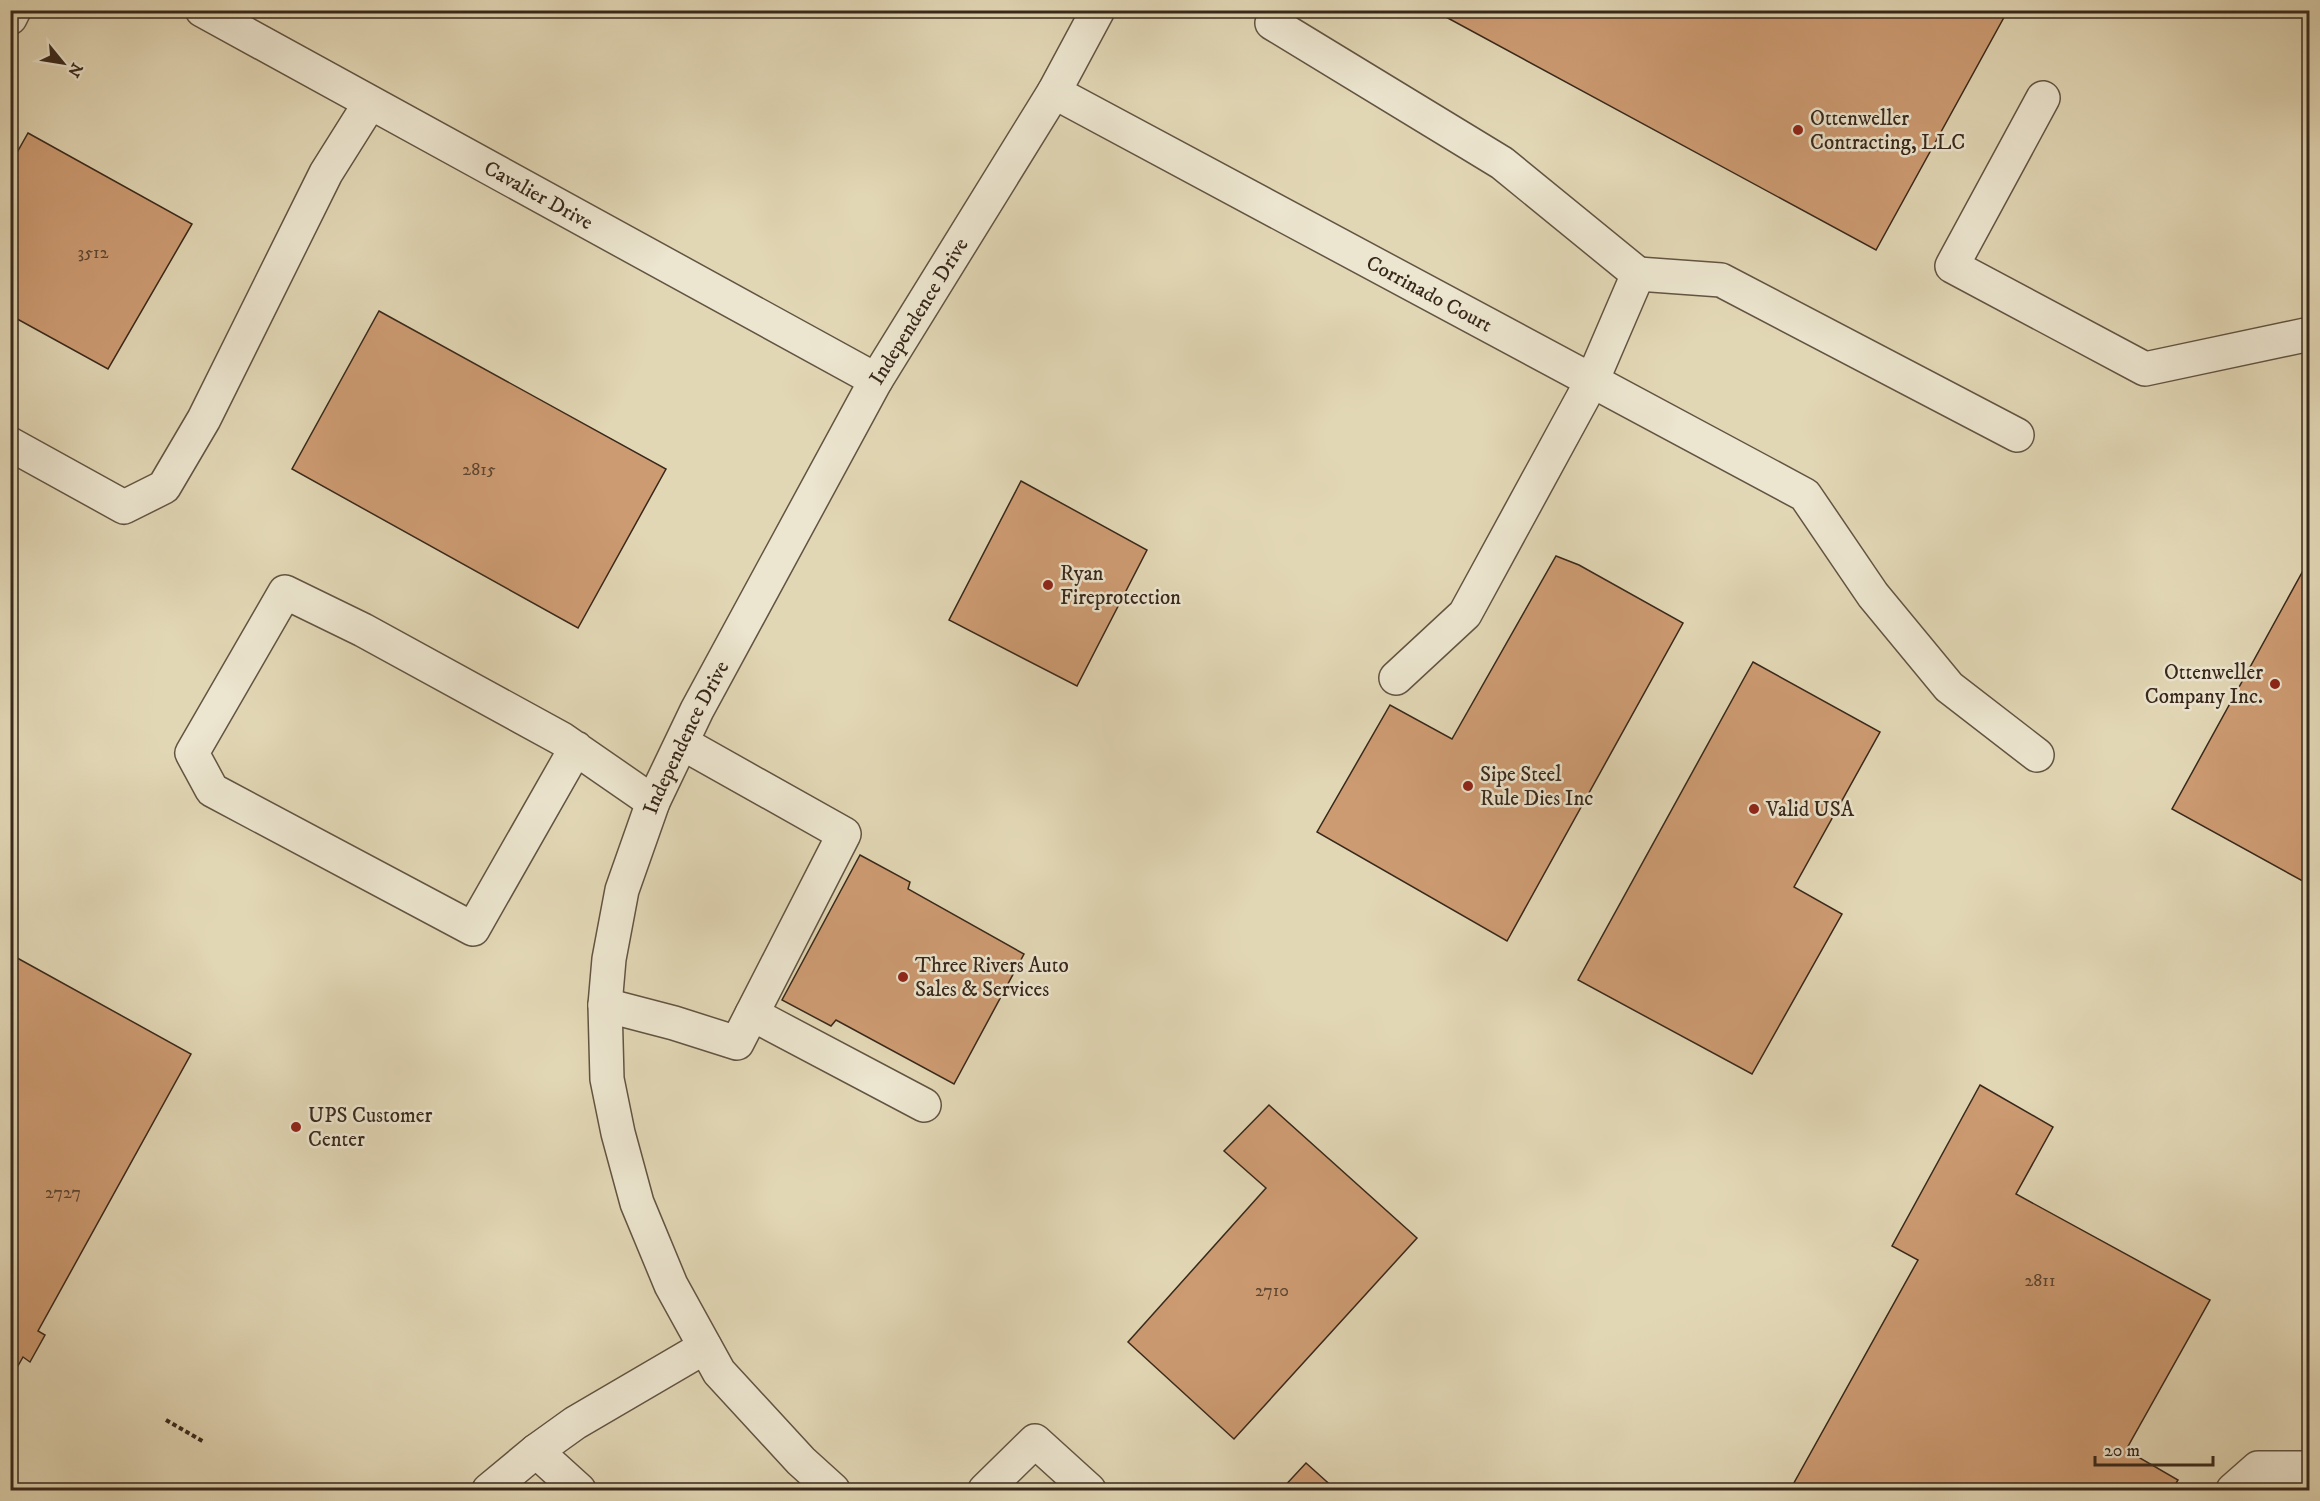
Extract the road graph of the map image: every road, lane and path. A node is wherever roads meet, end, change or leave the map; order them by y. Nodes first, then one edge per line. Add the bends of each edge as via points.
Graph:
1 (14, 10) edge
2 (202, 10) edge
3 (1098, 10) edge
4 (10, 18) edge
5 (1272, 23) dead end
6 (1054, 92) junction
7 (2043, 98) dead end
8 (370, 103) junction
9 (1638, 274) junction
10 (2310, 334) edge
11 (876, 380) junction
12 (1592, 381) junction
13 (2018, 435) dead end
14 (10, 444) edge
15 (1396, 678) dead end
16 (682, 743) junction
17 (576, 748) junction
18 (2037, 755) dead end
19 (653, 802) junction
20 (605, 1005) junction
21 (752, 1014) junction
22 (924, 1105) dead end
23 (705, 1347) junction
24 (166, 1420) dead end
25 (204, 1442) dead end
26 (536, 1451) junction
27 (2310, 1468) edge
28 (489, 1491) edge
29 (579, 1491) edge
30 (834, 1491) edge
31 (985, 1491) edge
32 (1089, 1491) edge
33 (2233, 1491) edge

1 - 4 street
2 - 8 street, Cavalier Drive
3 - 6 street, Independence Drive
5 - 9 street via 1502,163
6 - 11 street, Independence Drive
6 - 12 street, Corrinado Court
7 - 10 street via 1952,266 2145,369
8 - 11 street, Cavalier Drive
8 - 14 street via 326,173 204,420 164,487 123,507
9 - 12 street
9 - 13 street via 1721,280
11 - 16 street, Independence Drive
12 - 15 street via 1465,614
12 - 18 street, Corrinado Court via 1805,495 1873,595 1949,687
16 - 19 street, Independence Drive
16 - 21 street via 844,834
17 - 17 street via 363,630 285,592 192,753 212,790 472,929
17 - 19 street
19 - 20 street, Independence Drive via 622,890
20 - 21 street via 737,1043
20 - 23 street, Independence Drive via 608,1079 626,1166 671,1286
21 - 22 street
23 - 26 street
23 - 30 street, Independence Drive via 719,1372
24 - 25 path
26 - 28 street
26 - 29 street
27 - 33 street via 2258,1468
31 - 32 street via 1035,1441

